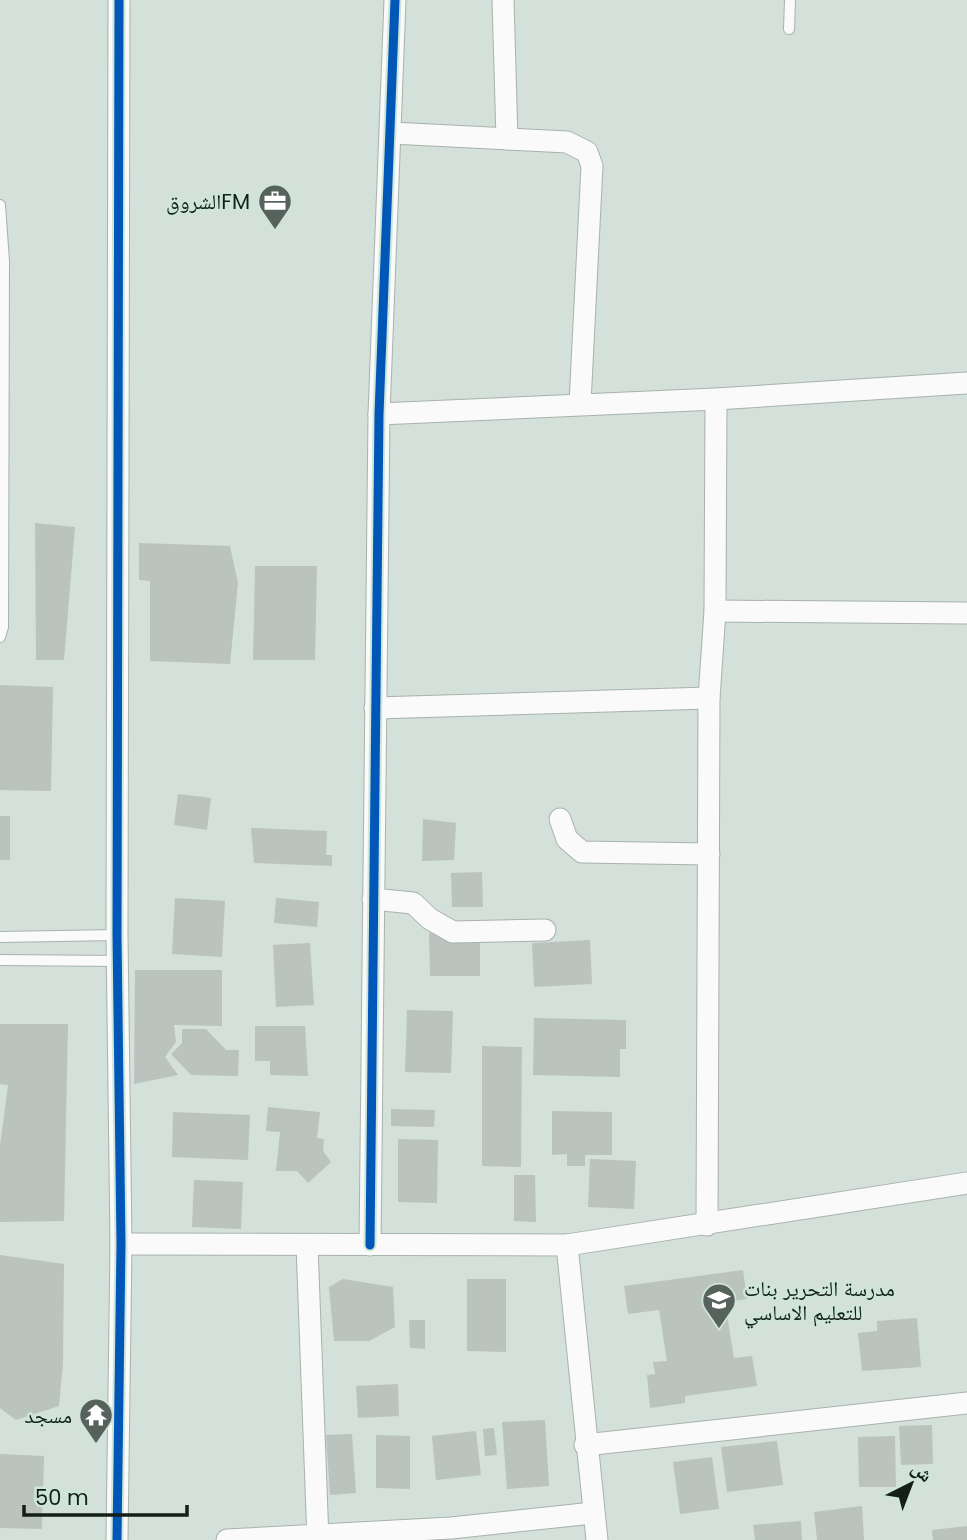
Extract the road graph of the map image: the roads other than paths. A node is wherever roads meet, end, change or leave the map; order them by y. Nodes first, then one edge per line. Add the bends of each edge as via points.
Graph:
1 (119, 0) edge
2 (395, 0) edge
3 (503, 0) edge
4 (790, 0) edge
5 (789, 29) dead end
6 (391, 134) junction
7 (506, 139) junction
8 (0, 205) edge
9 (967, 383) edge
10 (716, 399) junction
11 (580, 403) junction
12 (379, 414) junction
13 (715, 611) junction
14 (967, 613) edge
15 (0, 637) edge
16 (709, 698) junction
17 (375, 708) junction
18 (560, 819) dead end
19 (709, 854) junction
20 (373, 899) junction
21 (545, 930) dead end
22 (117, 934) junction
23 (0, 937) edge
24 (0, 960) edge
25 (118, 961) junction
26 (967, 1183) edge
27 (707, 1224) junction
28 (121, 1244) junction
29 (307, 1245) junction
30 (370, 1245) junction
31 (566, 1245) junction
32 (967, 1403) edge
33 (585, 1445) junction
34 (593, 1513) junction
35 (452, 1534) edge
36 (318, 1538) edge
37 (117, 1540) edge
38 (227, 1540) edge
39 (597, 1540) edge

1 - 22 street
2 - 6 street
3 - 7 street
4 - 5 lane
6 - 7 street
6 - 12 street
7 - 11 street via 575,143 590,158
8 - 15 lane via 4,261
9 - 10 street
10 - 11 street
10 - 13 street
11 - 12 street
12 - 17 street
13 - 14 street
13 - 16 street
16 - 17 street
16 - 19 street
17 - 20 street
18 - 19 street via 568,839 582,852
19 - 27 street
20 - 21 street via 413,903 453,932
20 - 30 street
22 - 23 lane
22 - 25 street
24 - 25 lane
25 - 28 street
26 - 27 street
27 - 31 street
28 - 29 street
28 - 37 street
29 - 30 street
29 - 36 street
30 - 31 street
31 - 33 street
32 - 33 street
33 - 34 street
34 - 35 street
34 - 39 street
35 - 36 street
36 - 38 street

